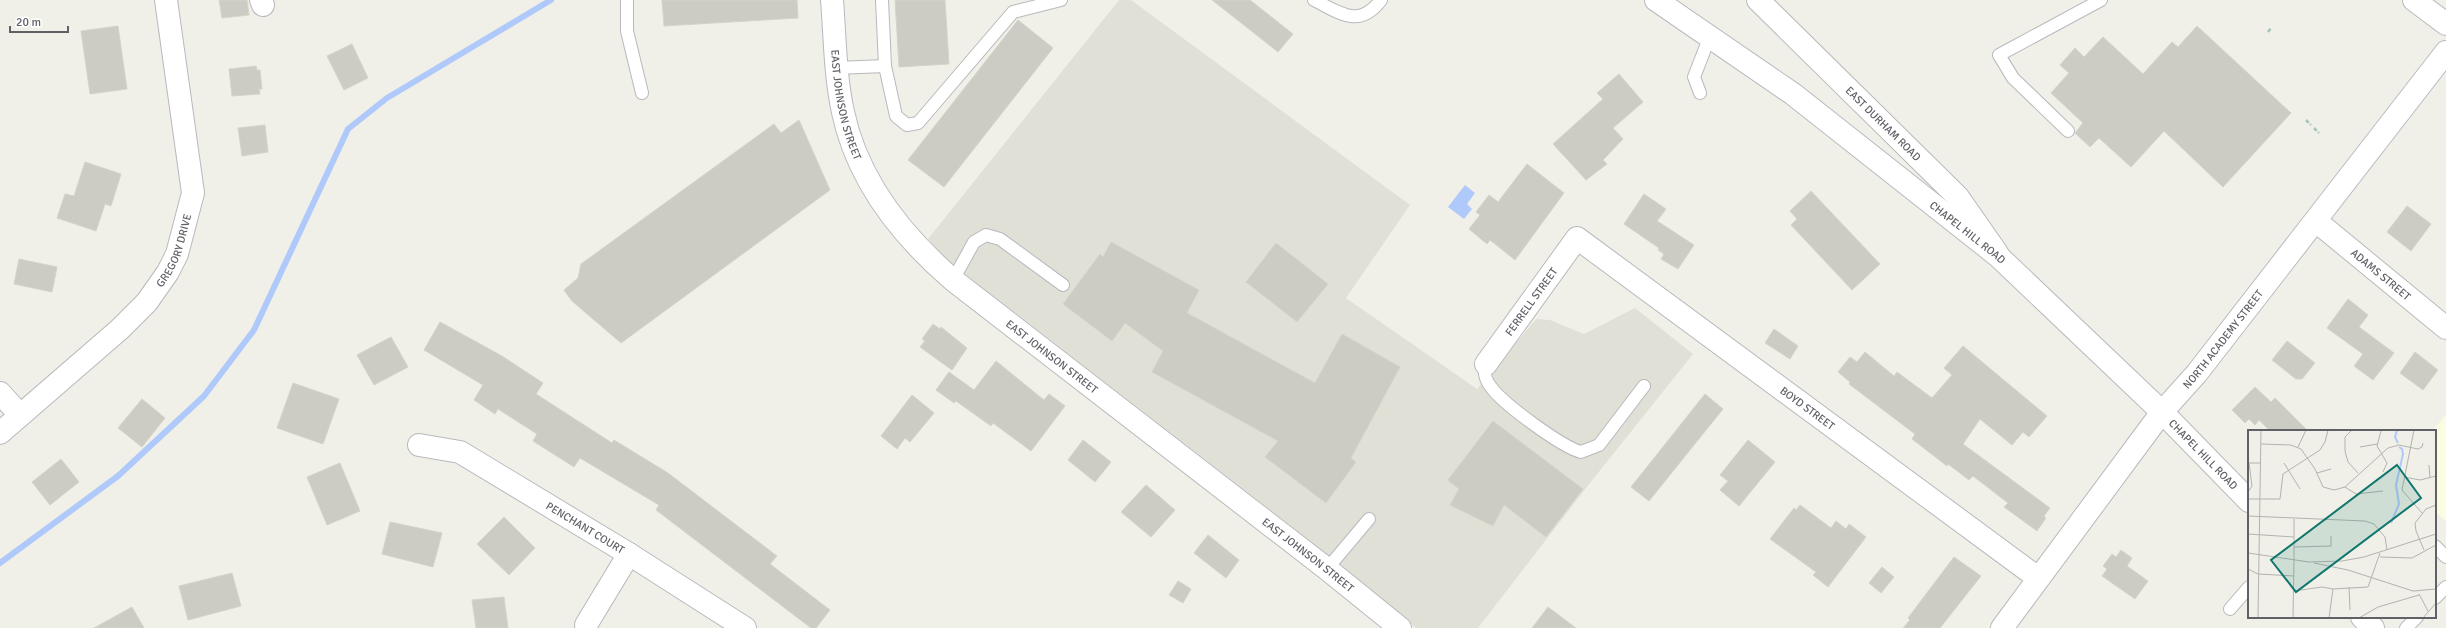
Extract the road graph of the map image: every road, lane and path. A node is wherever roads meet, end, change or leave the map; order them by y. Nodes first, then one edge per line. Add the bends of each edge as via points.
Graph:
1 (166, 0) edge
2 (627, 0) edge
3 (832, 0) edge
4 (882, 0) edge
5 (1061, 0) edge
6 (1314, 0) edge
7 (1380, 0) edge
8 (1656, 0) edge
9 (1758, 0) edge
10 (2101, 0) edge
11 (2414, 0) edge
12 (2086, 3) edge
13 (2446, 24) edge
14 (2271, 28) dead end
15 (2268, 32) dead end
16 (1710, 36) junction
17 (2446, 52) edge
18 (884, 66) junction
19 (836, 68) junction
20 (642, 93) dead end
21 (1700, 94) dead end
22 (2306, 120) dead end
23 (2311, 125) dead end
24 (2314, 128) dead end
25 (2068, 131) dead end
26 (2319, 133) dead end
27 (2316, 221) junction
28 (1577, 238) joint
29 (1998, 256) junction
30 (953, 280) junction
31 (1063, 285) dead end
32 (2446, 328) edge
33 (1486, 364) joint
34 (1644, 386) dead end
35 (0, 393) edge
36 (2162, 412) junction
37 (20, 415) junction
38 (0, 433) edge
39 (419, 445) dead end
40 (2248, 500) edge
41 (1369, 519) dead end
42 (2436, 547) edge
43 (629, 554) junction
44 (2446, 557) edge
45 (1328, 569) junction
46 (2038, 578) junction
47 (2446, 587) edge
48 (2248, 588) edge
49 (2436, 597) edge
50 (2230, 609) dead end
51 (2363, 618) edge
52 (2416, 618) edge
53 (586, 625) dead end
54 (745, 628) edge
55 (1400, 628) edge
56 (2002, 628) edge
57 (2373, 628) edge
58 (2406, 628) edge

1 - 37 street, GREGORY DRIVE via 193,193 177,254 147,302 120,330
2 - 20 lane via 627,31
3 - 19 street, EAST JOHNSON STREET
4 - 18 lane
5 - 18 lane via 1013,12 918,123 907,125 896,116
6 - 7 lane via 1349,17 1356,17 1366,14
8 - 16 street, CHAPEL HILL ROAD
9 - 29 street, EAST DURHAM ROAD via 1958,197
10 - 12 lane
11 - 13 street
12 - 25 lane via 1999,55 2013,78
14 - 15 path
16 - 21 lane via 1694,77
16 - 29 street, CHAPEL HILL ROAD via 1793,94
17 - 27 street, NORTH ACADEMY STREET
18 - 19 lane
19 - 30 street, EAST JOHNSON STREET via 851,142 865,174 910,239
22 - 23 path
24 - 26 path
27 - 32 street, ADAMS STREET
27 - 36 street, NORTH ACADEMY STREET via 2197,373
28 - 33 street, FERRELL STREET
28 - 46 street, BOYD STREET
29 - 36 street, CHAPEL HILL ROAD
30 - 31 lane via 974,242 986,235 1000,239
30 - 45 street, EAST JOHNSON STREET
33 - 34 lane via 1485,373 1492,388 1569,448 1581,452 1588,451 1604,440
35 - 37 street
36 - 40 street, CHAPEL HILL ROAD
36 - 46 street, NORTH ACADEMY STREET
37 - 38 street, GREGORY DRIVE
39 - 43 street, PENCHANT COURT via 460,452
41 - 45 lane
42 - 44 lane
43 - 53 street
43 - 54 street, PENCHANT COURT
45 - 55 street, EAST JOHNSON STREET
46 - 56 street, NORTH ACADEMY STREET
47 - 49 lane
48 - 50 lane
51 - 57 street
52 - 58 lane

